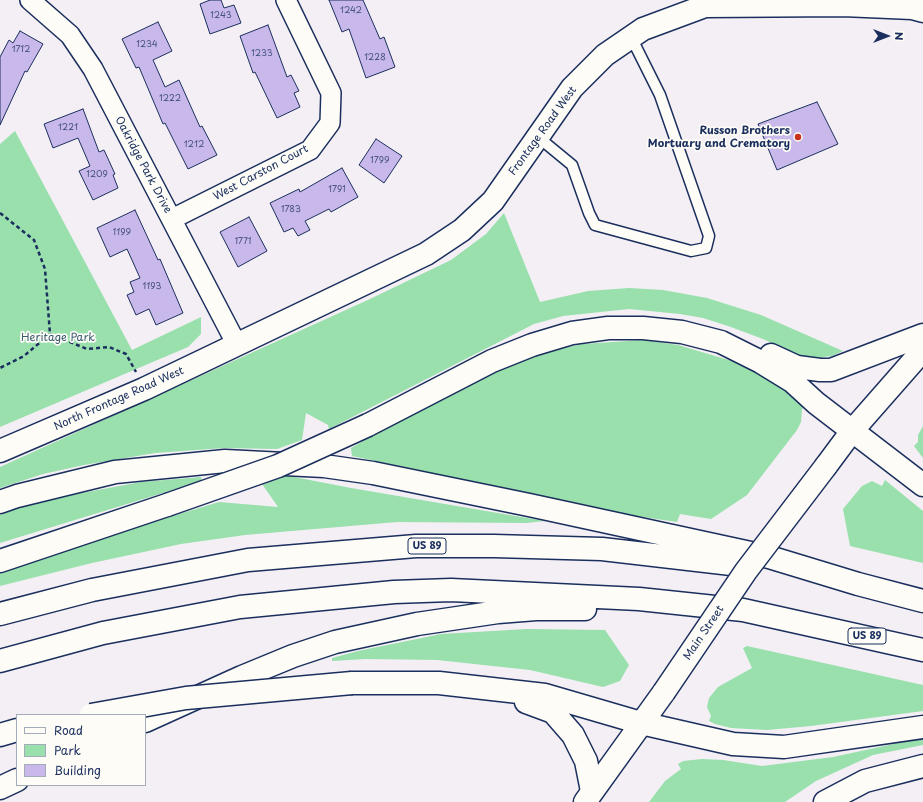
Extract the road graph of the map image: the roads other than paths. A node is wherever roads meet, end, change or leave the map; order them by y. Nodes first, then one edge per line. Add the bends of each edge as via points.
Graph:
1 (30, 0) edge
2 (286, 0) edge
3 (704, 3) edge
4 (923, 11) edge
5 (631, 37) junction
6 (538, 137) junction
7 (172, 219) junction
8 (923, 335) edge
9 (237, 345) junction
10 (732, 348) junction
11 (923, 350) edge
12 (852, 431) junction
13 (0, 450) edge
14 (923, 485) edge
15 (0, 502) edge
16 (0, 561) edge
17 (858, 584) junction
18 (923, 601) edge
19 (0, 614) edge
20 (811, 625) junction
21 (923, 650) edge
22 (0, 661) edge
23 (495, 689) junction
24 (97, 714) edge
25 (146, 721) edge
26 (641, 723) junction
27 (923, 727) edge
28 (16, 730) edge
29 (0, 735) edge
30 (923, 766) edge
31 (16, 780) edge
32 (0, 788) edge
33 (589, 796) edge
34 (825, 802) edge

1 - 7 street, Oakridge Park Drive via 70,35 93,69
2 - 7 street, West Carston Court via 331,93 330,123 310,150
3 - 4 main road, Frontage Road West via 843,5 912,8
3 - 5 main road, Frontage Road West via 643,29
5 - 6 main road, Frontage Road West via 605,55 572,88
5 - 6 lane via 660,95 709,236 706,248 691,251 595,225 572,165
6 - 9 main road, Frontage Road West via 493,201 462,230 426,254
7 - 9 street, Oakridge Park Drive
8 - 10 main road via 831,370 797,367 756,349 743,346
9 - 13 main road, North Frontage Road West via 144,389
10 - 12 main road via 792,381
10 - 16 main road, bridge via 721,342 682,332 643,328 608,328 572,333 492,361 368,425 278,466
11 - 12 main road
12 - 14 main road
12 - 26 main road, Main Street, bridge via 746,571
15 - 17 main road via 115,472 225,461 324,466 373,473 769,557
17 - 18 main road, US 89
17 - 19 main road, US 89 via 696,558 602,549 416,546 248,560 92,590
20 - 21 main road, US 89
20 - 22 main road, US 89 via 743,610 639,598 451,590 394,592 240,607 176,618 103,633
20 - 25 main road via 762,624 674,614 574,608 498,612 454,618 335,642 242,677
23 - 24 main road, bridge via 439,683 352,683 186,698
23 - 26 main road via 545,695
23 - 33 main road via 552,712 573,735 586,761
26 - 27 main road via 733,744 784,747
26 - 33 main road, Main Street
28 - 29 main road
30 - 34 main road via 865,781
31 - 32 main road

